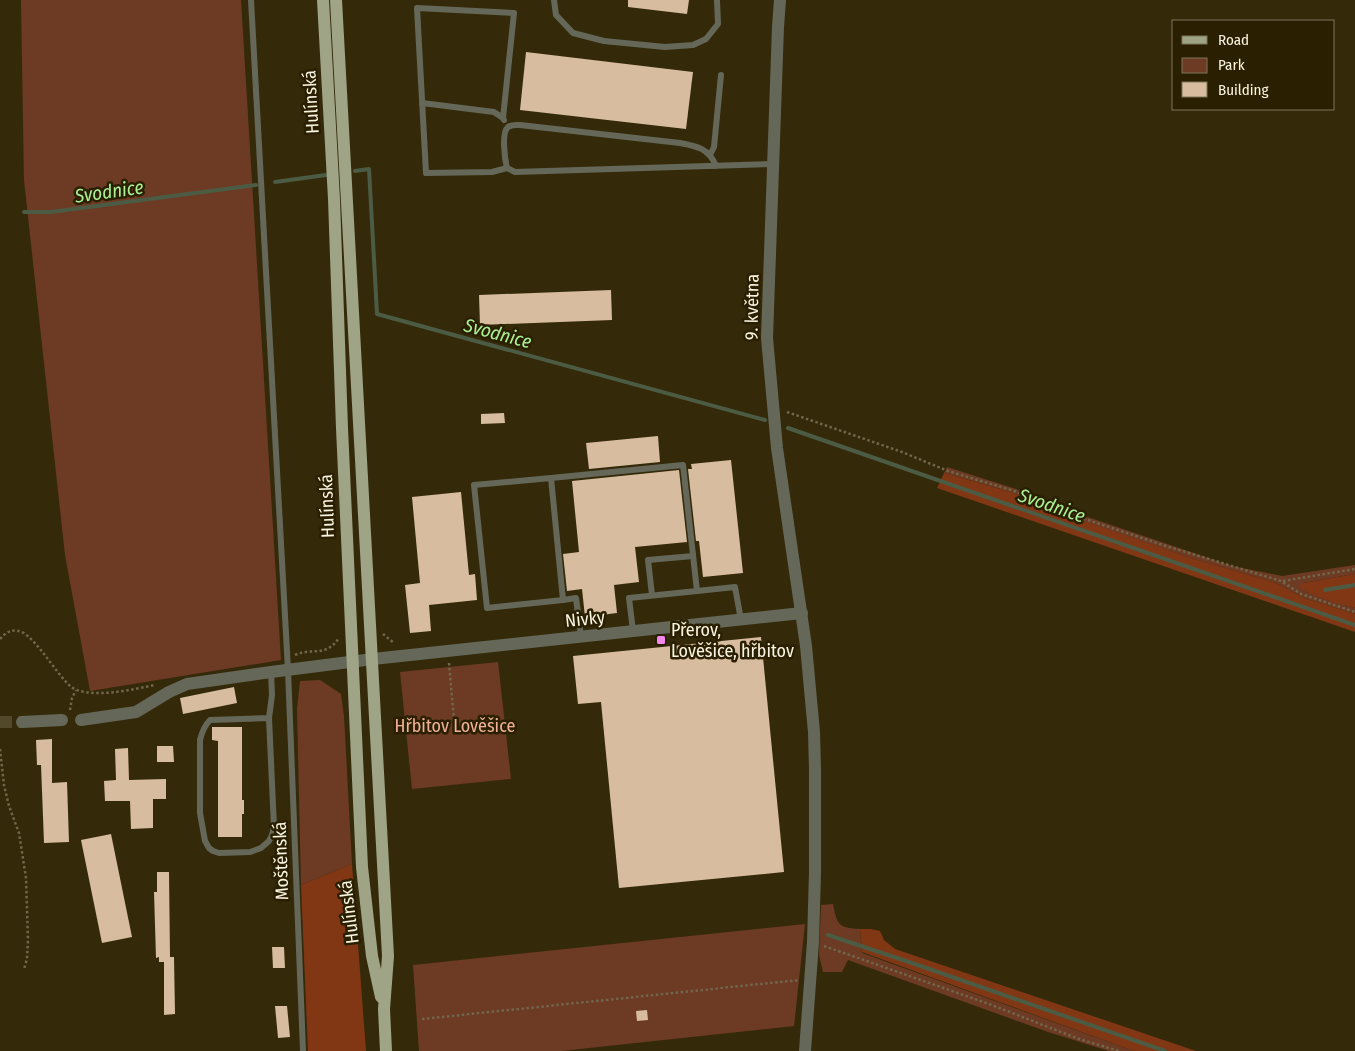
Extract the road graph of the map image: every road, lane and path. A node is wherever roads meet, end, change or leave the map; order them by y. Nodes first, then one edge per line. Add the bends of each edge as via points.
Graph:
1 (251, 0) edge
2 (323, 0) edge
3 (336, 0) edge
4 (554, 0) edge
5 (716, 0) edge
6 (780, 0) edge
7 (721, 76) dead end
8 (422, 103) junction
9 (503, 118) junction
10 (508, 127) junction
11 (710, 155) junction
12 (773, 164) junction
13 (716, 166) junction
14 (507, 168) junction
15 (774, 408) junction
16 (551, 478) junction
17 (693, 556) junction
18 (1355, 569) edge
19 (1281, 581) junction
20 (696, 591) junction
21 (652, 596) junction
22 (563, 600) junction
23 (1355, 612) edge
24 (802, 613) junction
25 (741, 620) junction
26 (633, 631) junction
27 (581, 637) junction
28 (0, 639) edge
29 (448, 651) junction
30 (373, 659) junction
31 (352, 662) junction
32 (288, 670) junction
33 (271, 672) junction
34 (160, 684) dead end
35 (76, 690) junction
36 (70, 710) dead end
37 (269, 718) junction
38 (62, 720) dead end
39 (81, 720) dead end
40 (454, 720) dead end
41 (22, 722) tunnel mouth
42 (0, 749) edge
43 (813, 942) junction
44 (24, 969) dead end
45 (810, 978) junction
46 (384, 1009) junction
47 (422, 1019) dead end
48 (303, 1051) edge
49 (386, 1051) edge
50 (805, 1051) edge
51 (1119, 1051) edge

1 - 32 lane, Moštěnská
2 - 31 main road, Hulínská
3 - 30 main road, Hulínská
4 - 5 lane via 556,15 573,33 604,41 665,47 693,45 706,39 718,24
6 - 12 street, 9. května
7 - 11 lane via 714,147
8 - 9 lane via 494,112
8 - 9 lane via 417,8 514,13
8 - 14 lane via 426,173 492,172
9 - 10 lane
10 - 11 lane via 520,125 680,142 696,146
10 - 14 lane via 504,154
11 - 13 lane
12 - 13 lane
12 - 15 street, 9. května via 768,338
13 - 14 lane via 515,172
15 - 19 path via 948,471 1014,491 1064,512
15 - 24 street, 9. května
16 - 17 lane via 683,465
16 - 22 lane
16 - 22 lane via 474,485 487,608
17 - 20 lane
17 - 21 lane via 648,560
18 - 19 path
19 - 23 path via 1300,594
20 - 21 lane
20 - 25 lane via 736,587
21 - 26 lane via 629,598
22 - 27 lane via 576,598
24 - 25 street, Nivky
24 - 43 street, 9. května via 812,696 814,750
25 - 26 street, Nivky
26 - 27 street, Nivky
27 - 29 street, Nivky
28 - 35 path via 10,631 24,633
29 - 30 street, Nivky
29 - 40 path
30 - 31 street, Nivky
30 - 46 main road, Hulínská via 388,956
31 - 32 street, Nivky
31 - 46 main road, Hulínská via 362,867 372,956
32 - 33 street, Nivky
32 - 48 lane, Moštěnská
33 - 37 lane
33 - 39 street, Nivky via 186,684 136,712
34 - 35 path via 105,692
35 - 36 path
37 - 37 lane via 272,835 260,848 250,852 213,851 205,841 201,823 202,732 210,720
38 - 41 street
42 - 44 path via 4,785 19,833 26,878 28,940
43 - 45 street, 9. května
43 - 51 path
45 - 47 path
45 - 50 street, 9. května
46 - 49 main road, Hulínská

